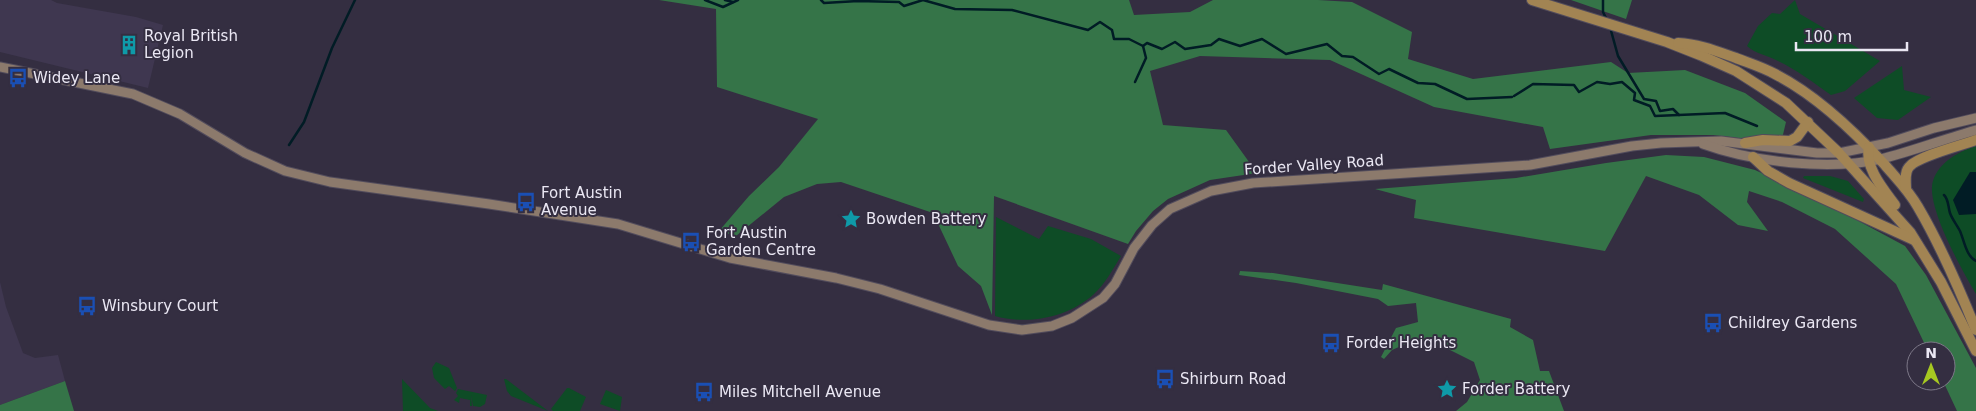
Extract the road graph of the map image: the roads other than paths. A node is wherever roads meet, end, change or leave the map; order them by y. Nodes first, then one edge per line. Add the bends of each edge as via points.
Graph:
1 (1532, 0) edge
2 (1667, 42) junction
3 (0, 67) edge
4 (1976, 118) edge
5 (1808, 122) junction
6 (1976, 130) edge
7 (1976, 140) edge
8 (1698, 142) junction
9 (1745, 143) junction
10 (1869, 147) junction
11 (1839, 153) junction
12 (1753, 157) junction
13 (1874, 160) junction
14 (1849, 164) junction
15 (1906, 189) junction
16 (1912, 236) junction
17 (1976, 330) edge
18 (1976, 351) edge

1 - 2 main road
2 - 5 main road via 1736,70 1786,103
2 - 10 main road via 1696,44 1776,74 1821,104
3 - 8 main road, Forder Valley Road via 133,94 180,114 245,153 285,171 330,182 618,224 730,258 836,278 989,325 1022,330 1066,321 1104,298 1152,225 1170,209 1211,191 1253,183 1530,165 1632,146
4 - 10 main road, Forder Valley Road
5 - 9 main road via 1790,141
5 - 11 main road
6 - 13 main road
7 - 15 main road via 1909,166
8 - 9 main road, Forder Valley Road
8 - 12 main road, Forder Valley Road
9 - 11 main road, Forder Valley Road
10 - 11 main road, Forder Valley Road
10 - 13 main road
11 - 14 main road
12 - 14 main road via 1807,164
12 - 16 main road via 1768,171 1790,183
13 - 14 main road
13 - 15 main road
13 - 16 main road via 1881,185 1906,220
14 - 16 main road
15 - 17 main road via 1934,236
16 - 18 main road via 1941,282

